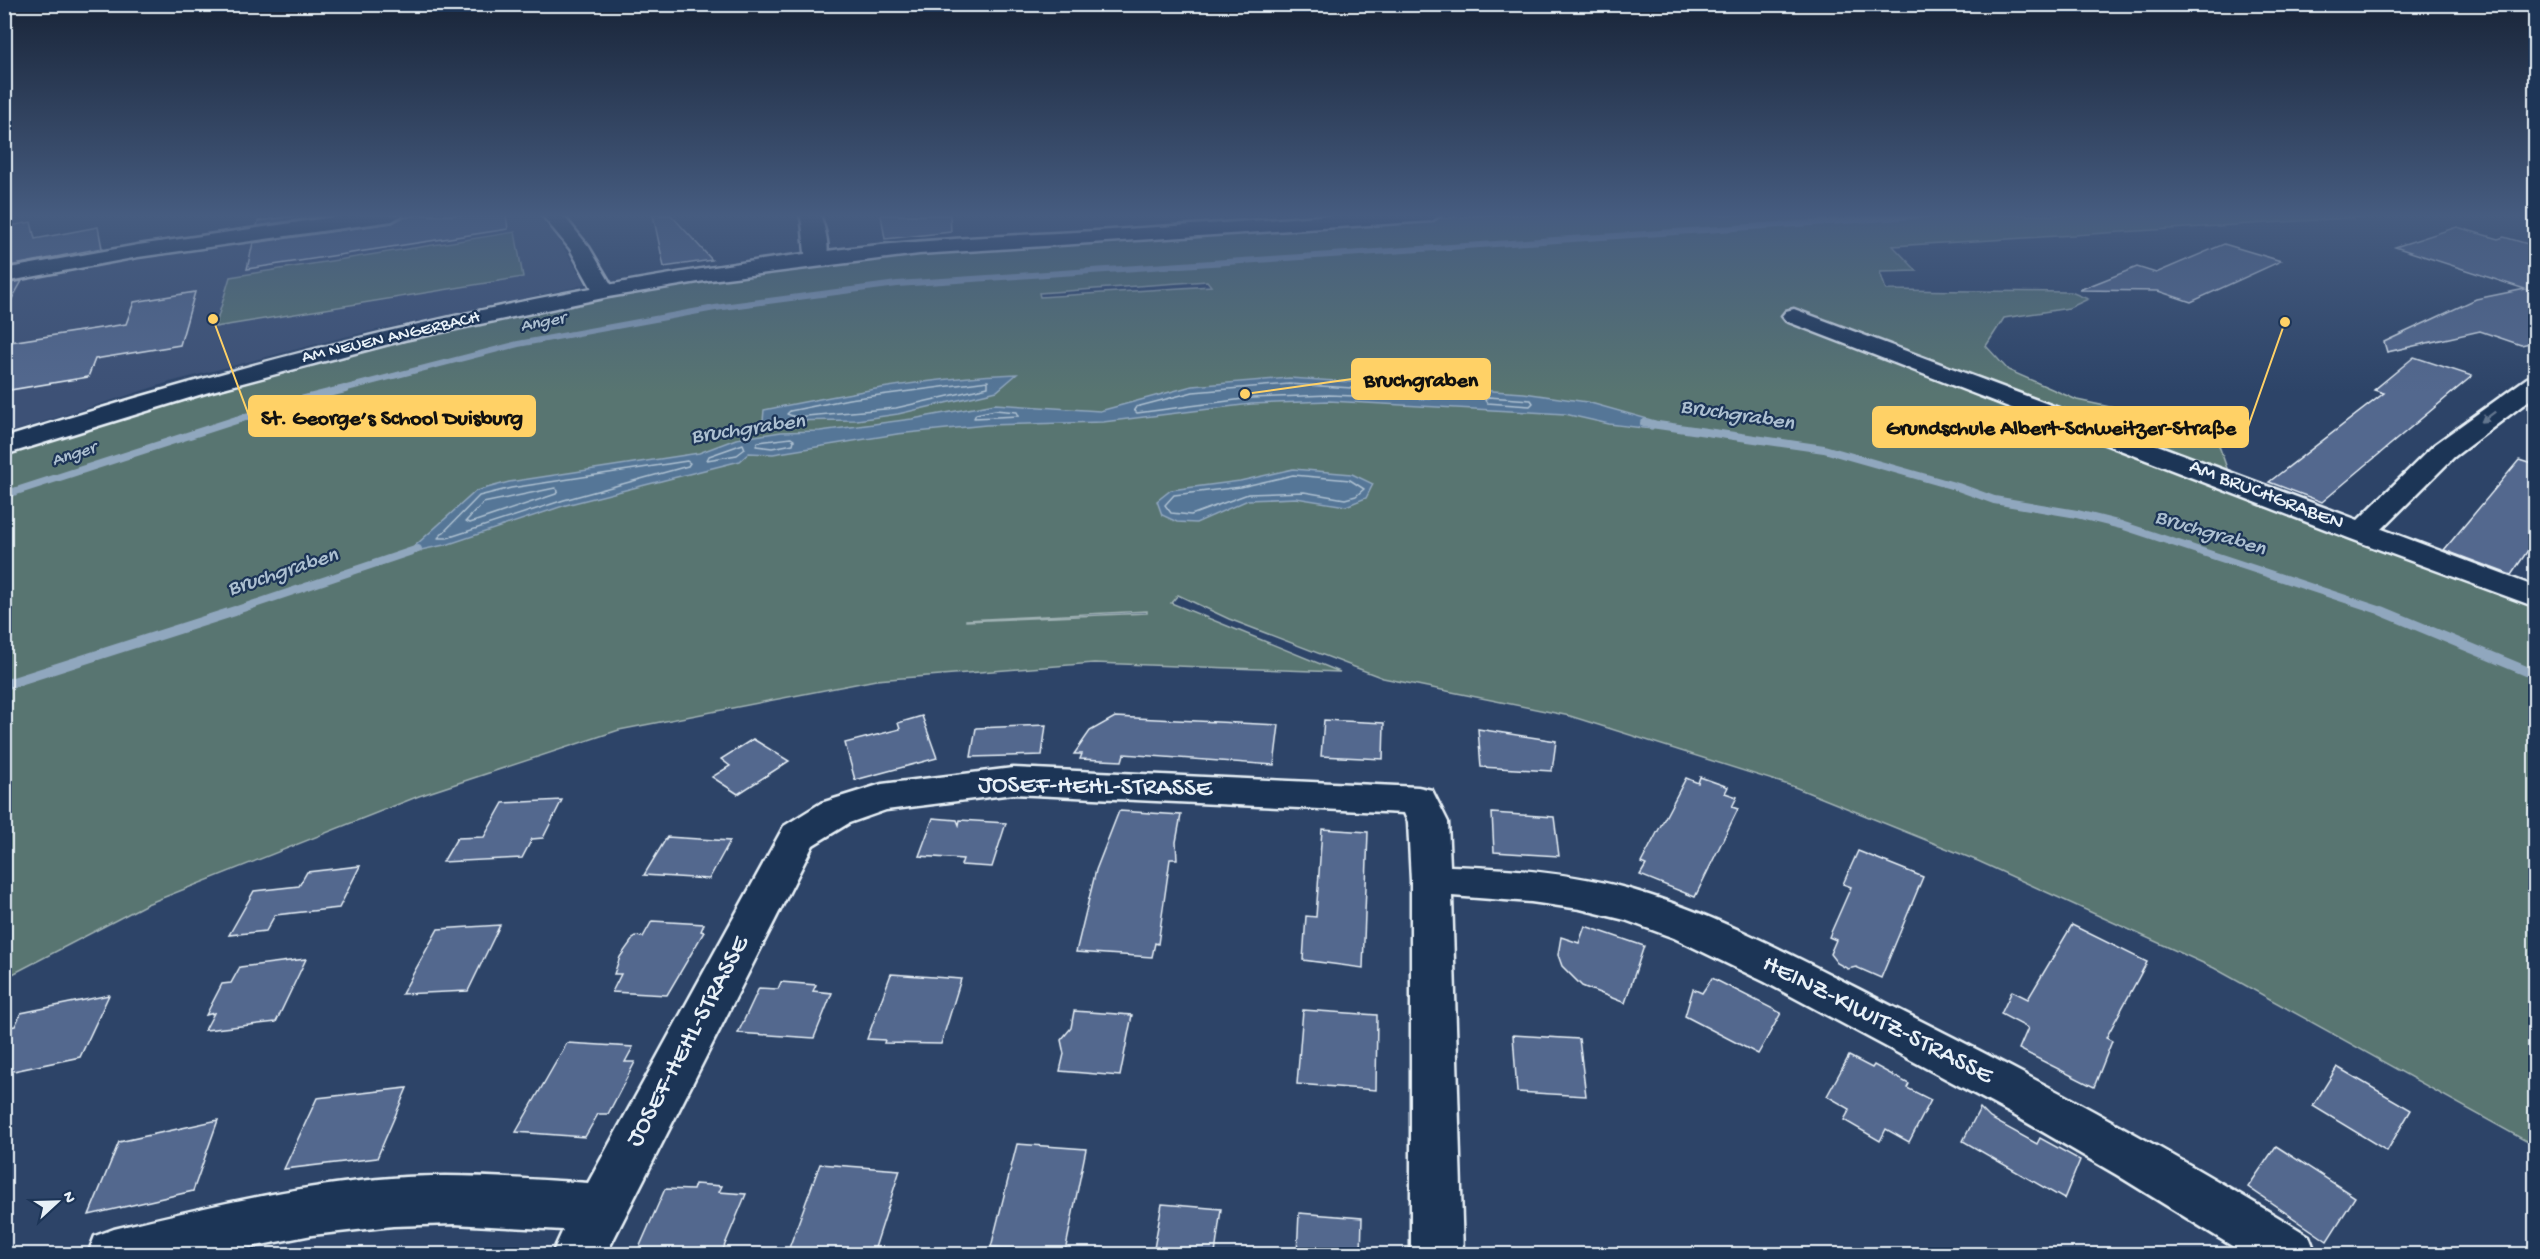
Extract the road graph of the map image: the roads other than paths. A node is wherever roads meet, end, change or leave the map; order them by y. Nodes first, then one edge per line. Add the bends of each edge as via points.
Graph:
1 (594, 274) edge
2 (718, 274) edge
3 (604, 291) junction
4 (1794, 316) dead end
5 (2535, 383) edge
6 (4, 447) edge
7 (2362, 533) junction
8 (2535, 598) edge
9 (1431, 880) junction
10 (602, 1208) junction
11 (114, 1254) edge
12 (578, 1254) edge
13 (1437, 1254) edge
14 (2290, 1254) edge

1 - 3 street
2 - 3 street, AM NEUEN ANGERBACH
3 - 6 street, AM NEUEN ANGERBACH via 316,355
4 - 7 street, AM BRUCHGRABEN
5 -> 7 street via 2444,451
7 - 8 street, AM BRUCHGRABEN
9 - 10 street, JOSEF-HEHL-STRASSE via 1428,822 1418,800 1013,781 882,797 835,813 798,836
9 - 13 street, JOSEF-HEHL-STRASSE
9 - 14 street, HEINZ-KIWITZ-STRASSE via 1541,885 1629,905 1698,932 2036,1101 2205,1198
10 - 11 street via 433,1200 333,1208 211,1230
10 - 12 street, JOSEF-HEHL-STRASSE

